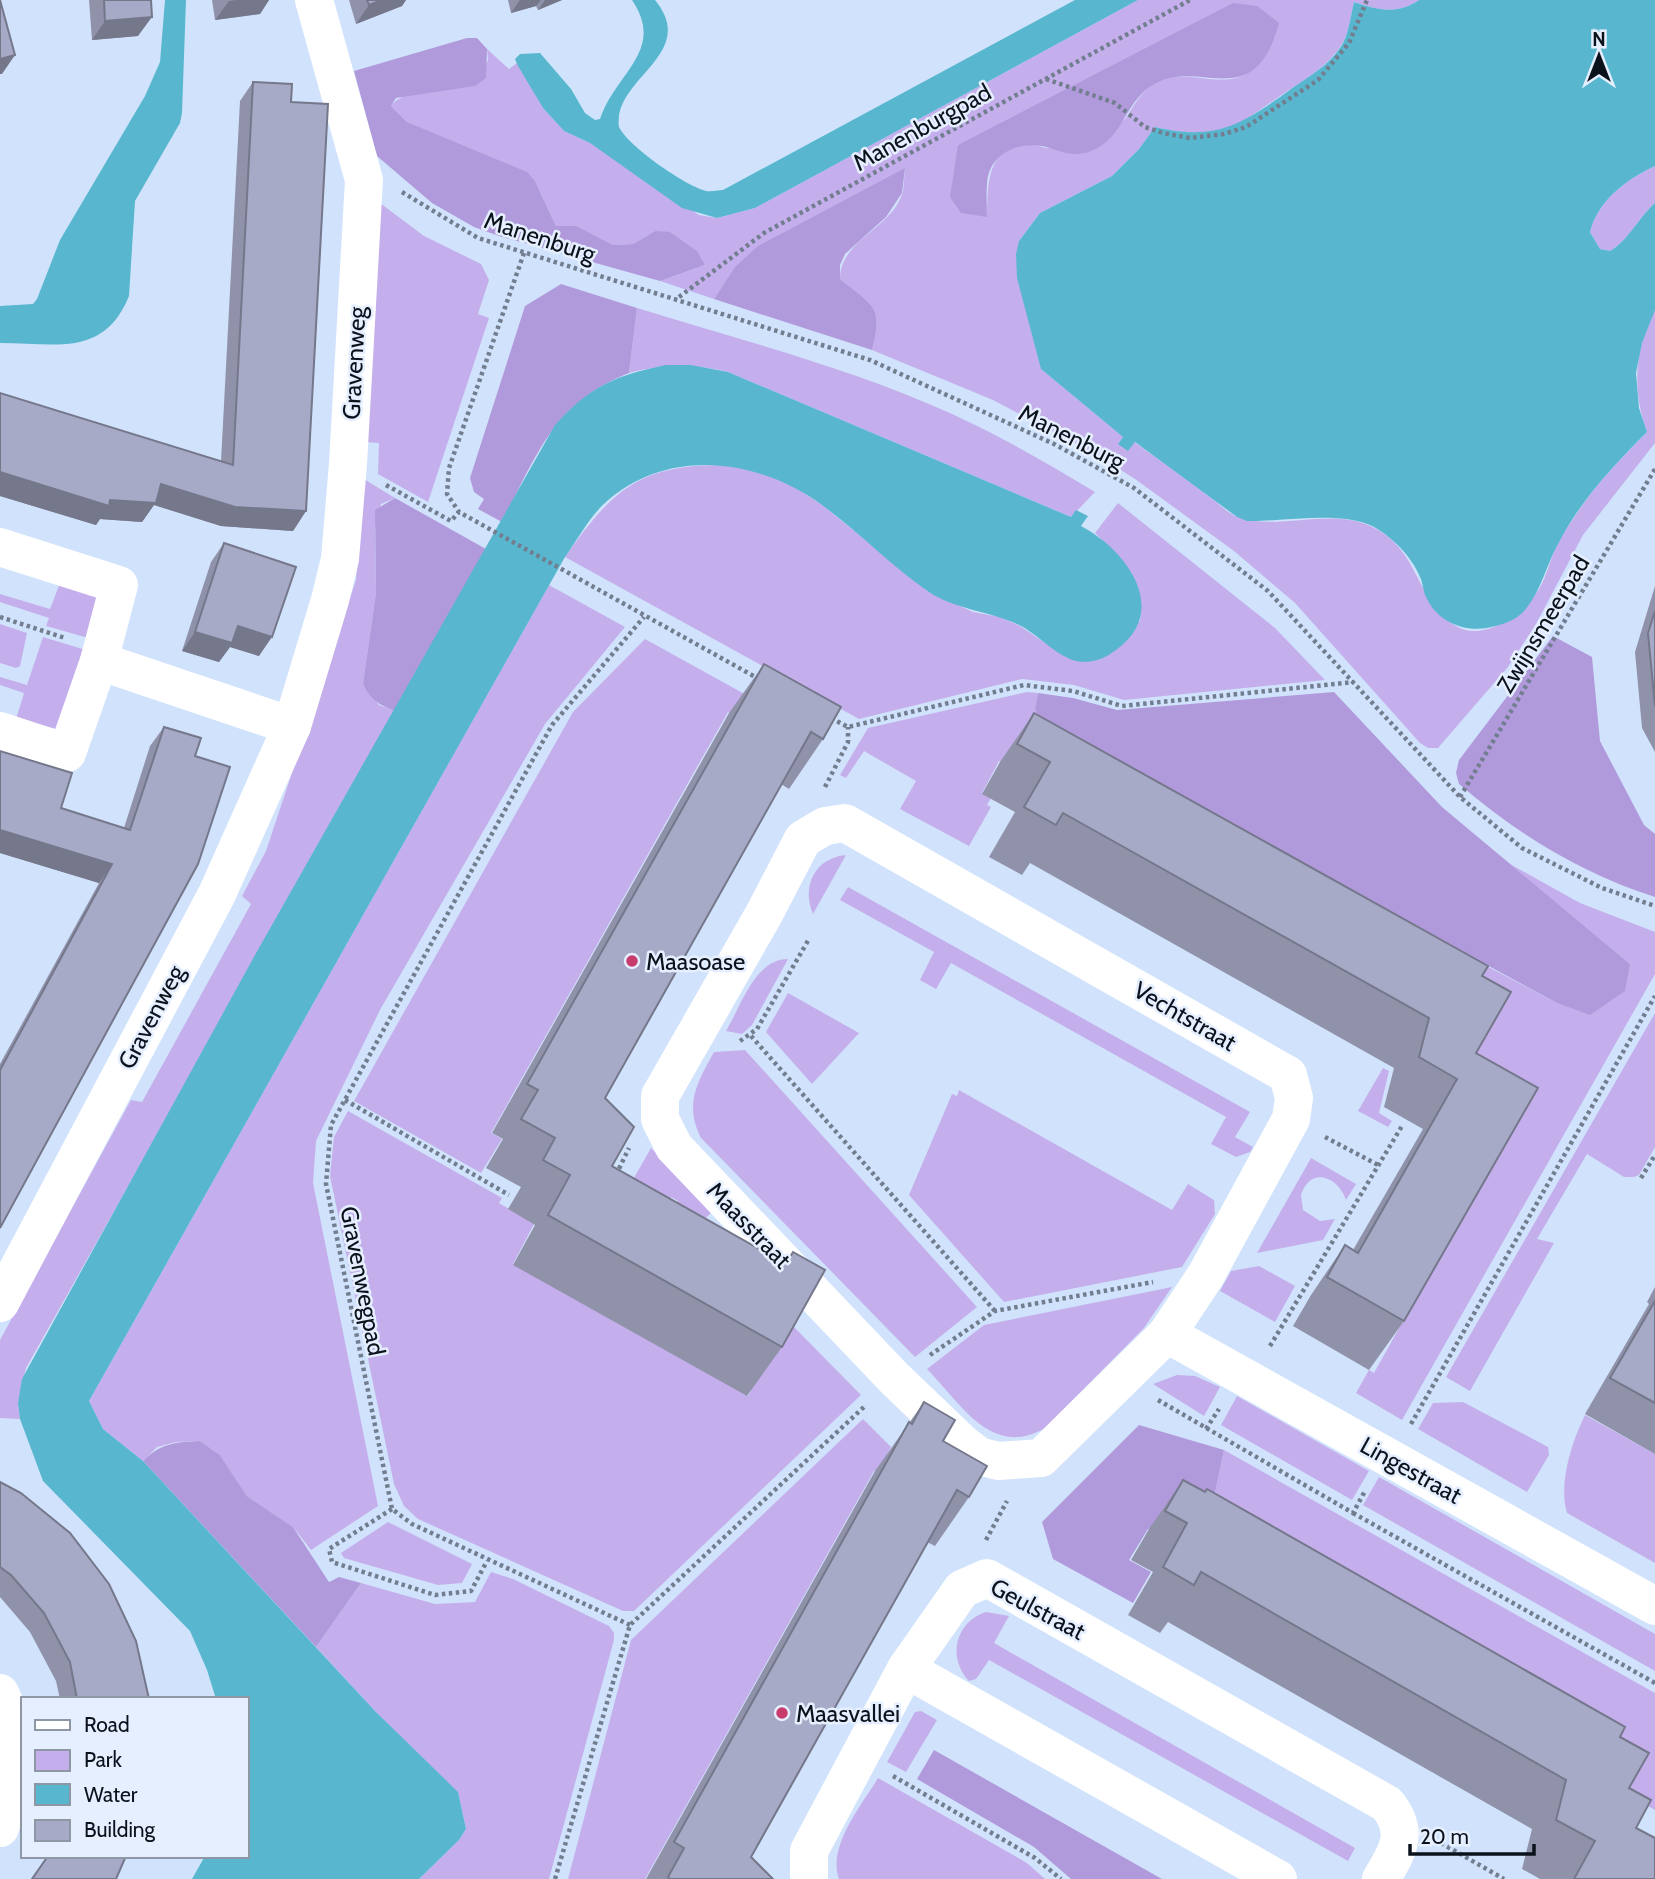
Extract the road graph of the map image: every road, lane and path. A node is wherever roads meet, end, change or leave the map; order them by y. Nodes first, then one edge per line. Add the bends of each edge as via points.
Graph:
1 (314, 0) edge
2 (1190, 0) edge
3 (1367, 0) edge
4 (1046, 79) junction
5 (364, 180) junction
6 (524, 253) junction
7 (679, 298) junction
8 (348, 464) junction
9 (1655, 469) edge
10 (459, 512) junction
11 (0, 547) edge
12 (0, 617) edge
13 (644, 617) junction
14 (101, 655) junction
15 (764, 682) edge
16 (1355, 682) junction
17 (824, 714) edge
18 (292, 726) junction
19 (848, 727) junction
20 (0, 732) edge
21 (1460, 797) junction
22 (825, 825) junction
23 (1655, 906) edge
24 (1655, 996) edge
25 (751, 1036) dead end
26 (345, 1100) junction
27 (660, 1119) junction
28 (1290, 1119) junction
29 (1402, 1126) dead end
30 (1655, 1155) edge
31 (1380, 1166) junction
32 (1641, 1178) dead end
33 (611, 1186) edge
34 (509, 1195) dead end
35 (0, 1303) edge
36 (995, 1311) dead end
37 (1167, 1334) junction
38 (1240, 1375) junction
39 (1121, 1379) junction
40 (1206, 1429) junction
41 (1390, 1459) junction
42 (1017, 1461) junction
43 (392, 1509) junction
44 (1353, 1513) junction
45 (487, 1561) junction
46 (987, 1578) junction
47 (1655, 1606) edge
48 (906, 1669) junction
49 (1655, 1683) edge
50 (0, 1693) edge
51 (859, 1756) junction
52 (0, 1828) edge
53 (1402, 1838) junction
54 (555, 1879) edge
55 (809, 1879) edge
56 (1060, 1879) edge
57 (1278, 1879) edge
58 (1381, 1879) edge
59 (1504, 1879) edge

1 - 5 street, Gravenweg
2 - 4 path, Manenburgpad
3 - 4 path via 1349,43 1318,80 1246,127 1224,134 1191,138 1163,134 1145,127 1115,103
4 - 7 path, Manenburgpad via 764,233
5 - 6 path, Manenburg via 396,188 478,238
5 - 8 street, Gravenweg
6 - 7 path, Manenburg
6 - 10 path via 449,468 447,494
7 - 16 path, Manenburg via 870,360 1054,444 1134,488 1268,591
8 - 10 path via 451,521
8 - 18 street, Gravenweg via 340,559
9 - 21 path, Zwijnsmeerpad
10 - 13 path
11 - 14 street via 119,585
12 - 14 path
13 - 15 path
13 - 26 path, Gravenwegpad via 552,725
14 - 18 street
14 - 20 street via 67,753
16 - 19 path via 1122,706 1073,691 1024,685
16 - 21 path, Manenburg
17 - 19 path
18 - 35 street, Gravenweg via 217,894
19 - 22 path via 848,742 825,783
21 - 23 path, Manenburg via 1522,848 1602,888
22 - 27 street via 803,839 660,1096
22 - 28 street, Vechtstraat via 845,823 1288,1075 1294,1098
24 - 41 path
25 - 36 path
26 - 34 path
26 - 43 path, Gravenwegpad via 331,1125 326,1184
27 - 33 path via 631,1143
27 - 42 street, Maasstraat via 674,1147 895,1379 979,1456
28 - 31 path
28 - 37 street, Vechtstraat via 1206,1275
29 - 31 path
30 - 32 path
31 - 38 path via 1261,1361
37 - 38 street, Lingestraat
37 - 39 street, Maasstraat
38 - 40 path
38 - 41 street, Lingestraat
39 - 40 path
39 - 42 street, Maasstraat via 1041,1458
40 - 44 path
41 - 44 path via 1375,1473
41 - 47 street, Lingestraat
42 - 46 path via 1014,1489 982,1549
43 - 45 path via 412,1524
43 - 45 path via 329,1549 332,1562 435,1595 471,1591
44 - 49 path
45 - 54 path via 630,1625
46 - 48 street, Geulstraat via 962,1589
46 - 53 street, Geulstraat via 1387,1804 1398,1817
48 - 51 street
48 - 57 street
50 - 52 street via 8,1708 13,1765
51 - 55 street via 809,1851
51 - 56 path via 1035,1858
53 - 58 street
53 - 59 path via 1426,1835

